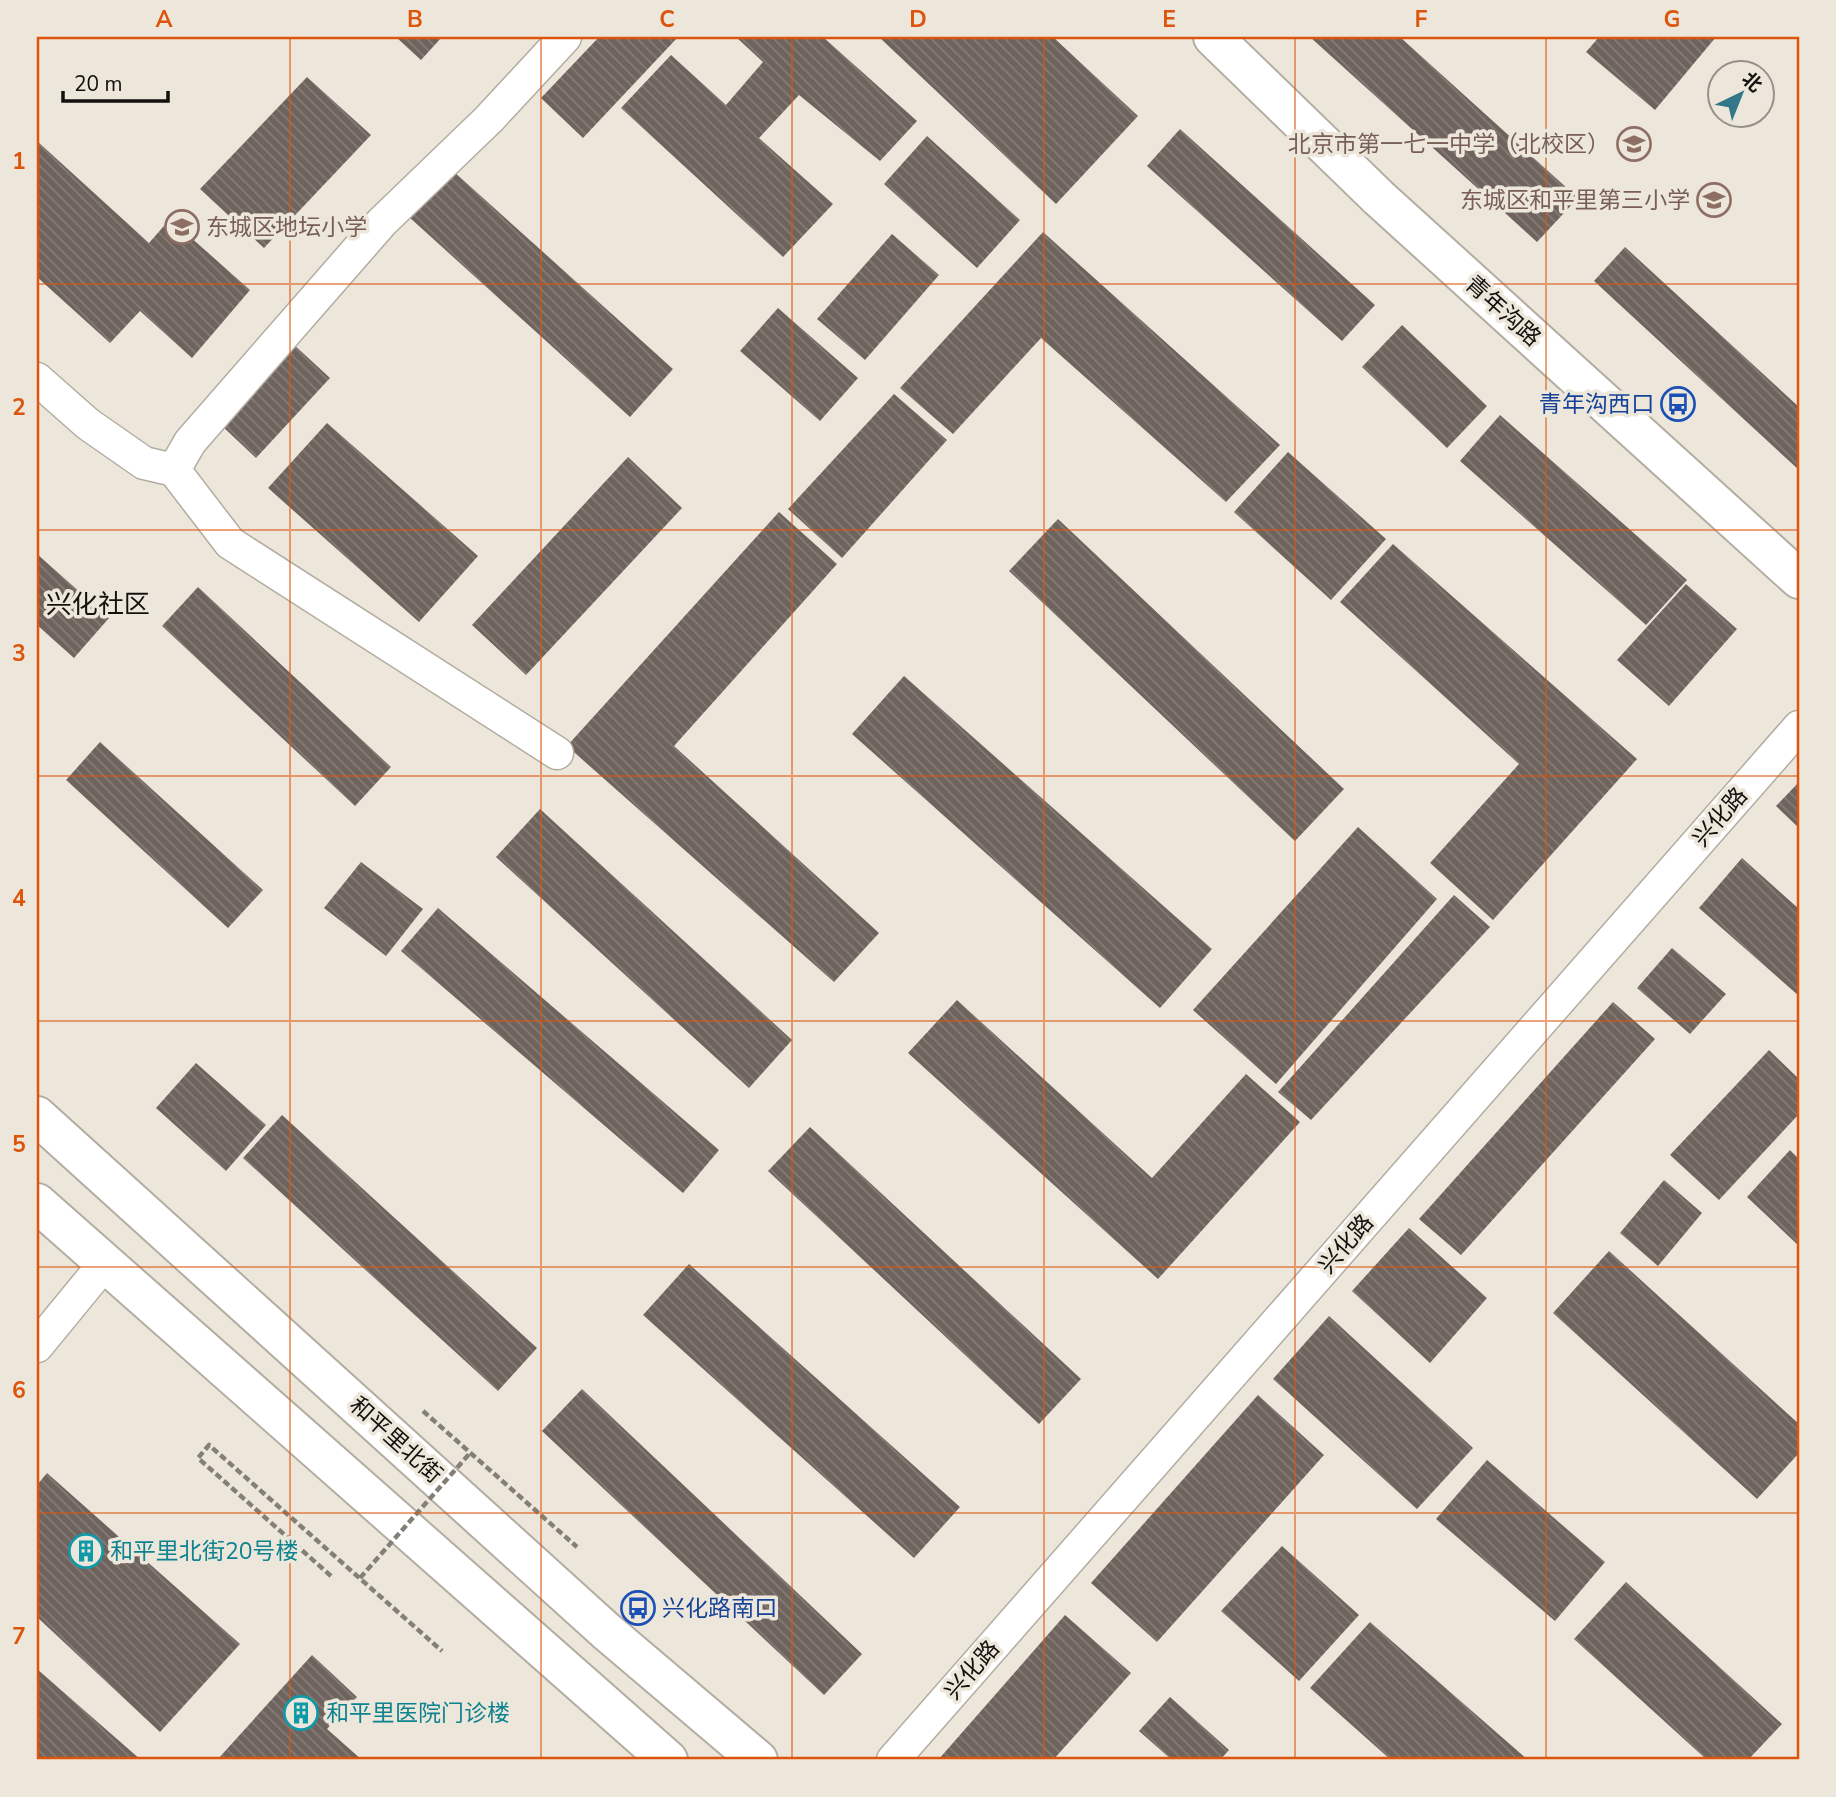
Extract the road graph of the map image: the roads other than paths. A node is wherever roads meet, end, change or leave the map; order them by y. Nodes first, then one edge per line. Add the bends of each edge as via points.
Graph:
1 (565, 37) edge
2 (1213, 37) edge
3 (37, 379) edge
4 (174, 470) junction
5 (1799, 579) edge
6 (1799, 727) edge
7 (557, 753) dead end
8 (37, 1116) edge
9 (37, 1203) edge
10 (105, 1263) junction
11 (37, 1346) edge
12 (668, 1760) edge
13 (758, 1760) edge
14 (893, 1760) edge

1 - 4 street via 489,119 382,222 190,442
2 - 5 main road, 青年沟路 via 1379,198
3 - 4 street via 88,424 144,463
4 - 7 street via 230,543
6 - 14 street, 兴化路
8 - 13 main road, 和平里北街 via 596,1621
9 - 10 main road
10 - 11 street
10 - 12 main road

